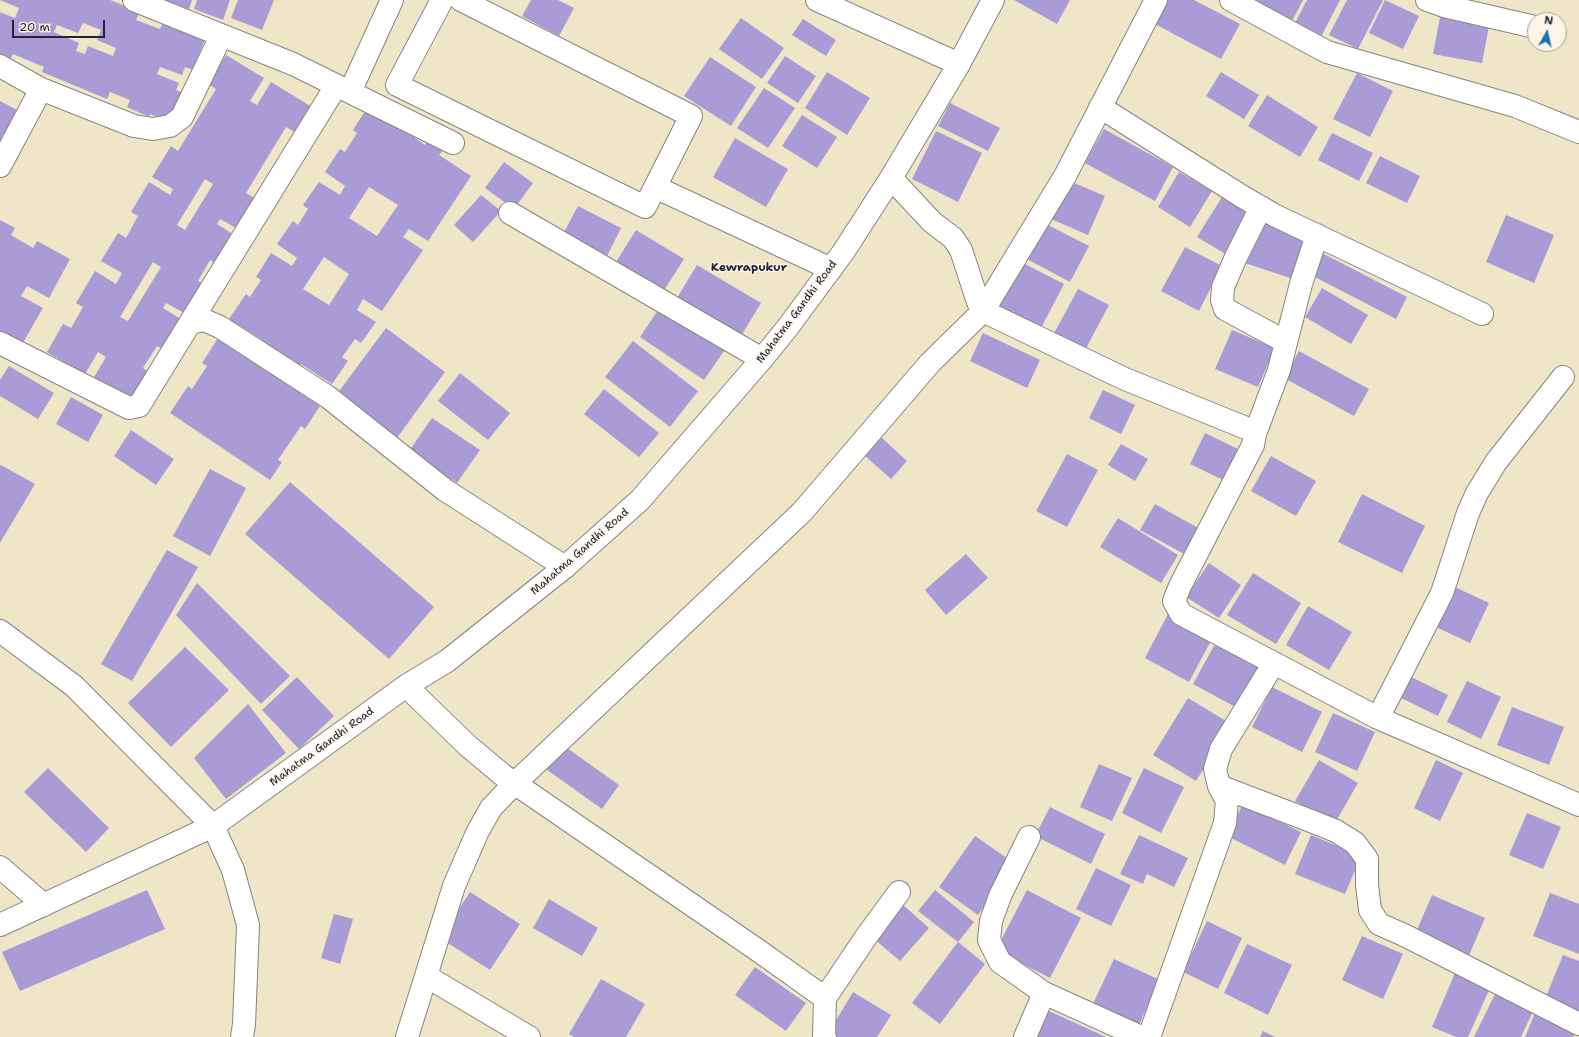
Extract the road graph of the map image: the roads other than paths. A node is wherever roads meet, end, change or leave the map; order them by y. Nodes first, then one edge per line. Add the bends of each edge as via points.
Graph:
1 (134, 0) edge
2 (392, 0) edge
3 (442, 0) edge
4 (461, 0) edge
5 (817, 0) edge
6 (993, 0) edge
7 (1156, 0) edge
8 (1231, 0) edge
9 (1427, 0) edge
10 (1527, 25) edge
11 (221, 36) junction
12 (959, 64) junction
13 (0, 66) edge
14 (41, 89) junction
15 (343, 89) junction
16 (1100, 108) junction
17 (1579, 132) edge
18 (453, 143) dead end
19 (0, 166) edge
20 (891, 178) junction
21 (655, 187) junction
22 (1261, 207) junction
23 (510, 213) dead end
24 (1317, 236) junction
25 (831, 269) junction
26 (981, 306) junction
27 (1482, 314) dead end
28 (190, 323) junction
29 (0, 342) edge
30 (1286, 342) junction
31 (762, 359) junction
32 (1563, 377) dead end
33 (1255, 434) junction
34 (565, 567) junction
35 (0, 631) edge
36 (1274, 663) junction
37 (406, 686) junction
38 (1378, 718) junction
39 (509, 780) junction
40 (1219, 786) junction
41 (1579, 805) edge
42 (213, 826) junction
43 (1029, 837) dead end
44 (0, 867) edge
45 (899, 892) dead end
46 (44, 905) junction
47 (0, 925) edge
48 (426, 976) junction
49 (1044, 993) junction
50 (825, 998) junction
51 (1579, 1024) edge
52 (242, 1037) edge
53 (406, 1037) edge
54 (529, 1037) edge
55 (825, 1037) edge
56 (1025, 1037) edge
57 (1141, 1037) edge
58 (1149, 1037) edge

1 - 11 street
2 - 15 street
3 - 21 street via 397,85 645,207
4 - 21 street via 691,116
5 - 12 street
6 - 12 street, Mahatma Gandhi Road
7 - 16 street
8 - 17 street via 1327,52 1515,106
9 - 10 street
11 - 14 street via 182,117 170,126 152,129 134,126
11 - 15 street via 293,64
12 - 20 street, Mahatma Gandhi Road
13 - 14 street
14 - 19 street
15 - 18 street
15 - 28 street
16 - 22 street
16 - 26 street via 1065,176
20 - 25 street, Mahatma Gandhi Road
20 - 26 street via 932,222 953,238 961,250
21 - 25 street
22 - 24 street
22 - 30 street via 1223,288 1222,300 1225,309
23 - 31 street
24 - 27 street
24 - 30 street
25 - 31 street, Mahatma Gandhi Road
26 - 33 street via 1125,379 1252,430
26 - 39 street via 802,512
28 - 29 street via 139,406 129,408
28 - 34 street via 204,320 220,327 322,393 445,490
30 - 33 street via 1279,370
31 - 34 street, Mahatma Gandhi Road via 640,500
32 - 38 street via 1496,462 1477,493 1442,592
33 - 36 street via 1253,445 1174,601 1181,614
34 - 37 street, Mahatma Gandhi Road via 447,662
35 - 42 street via 74,686
36 - 38 street
36 - 40 street via 1221,749 1215,769
37 - 39 street via 468,746
37 - 42 street, Mahatma Gandhi Road
38 - 41 street
39 - 48 street via 477,833 454,886
39 - 50 street
40 - 51 street via 1336,831 1355,843 1367,859 1370,910 1379,924
40 - 58 street via 1227,801 1225,823
42 - 46 street, Mahatma Gandhi Road
42 - 52 street via 233,870 248,925
43 - 49 street via 1000,896 989,940 1000,962
44 - 46 street
45 - 50 street
46 - 47 street, Mahatma Gandhi Road
48 - 53 street
48 - 54 street
49 - 56 street
49 - 57 street
50 - 55 street

